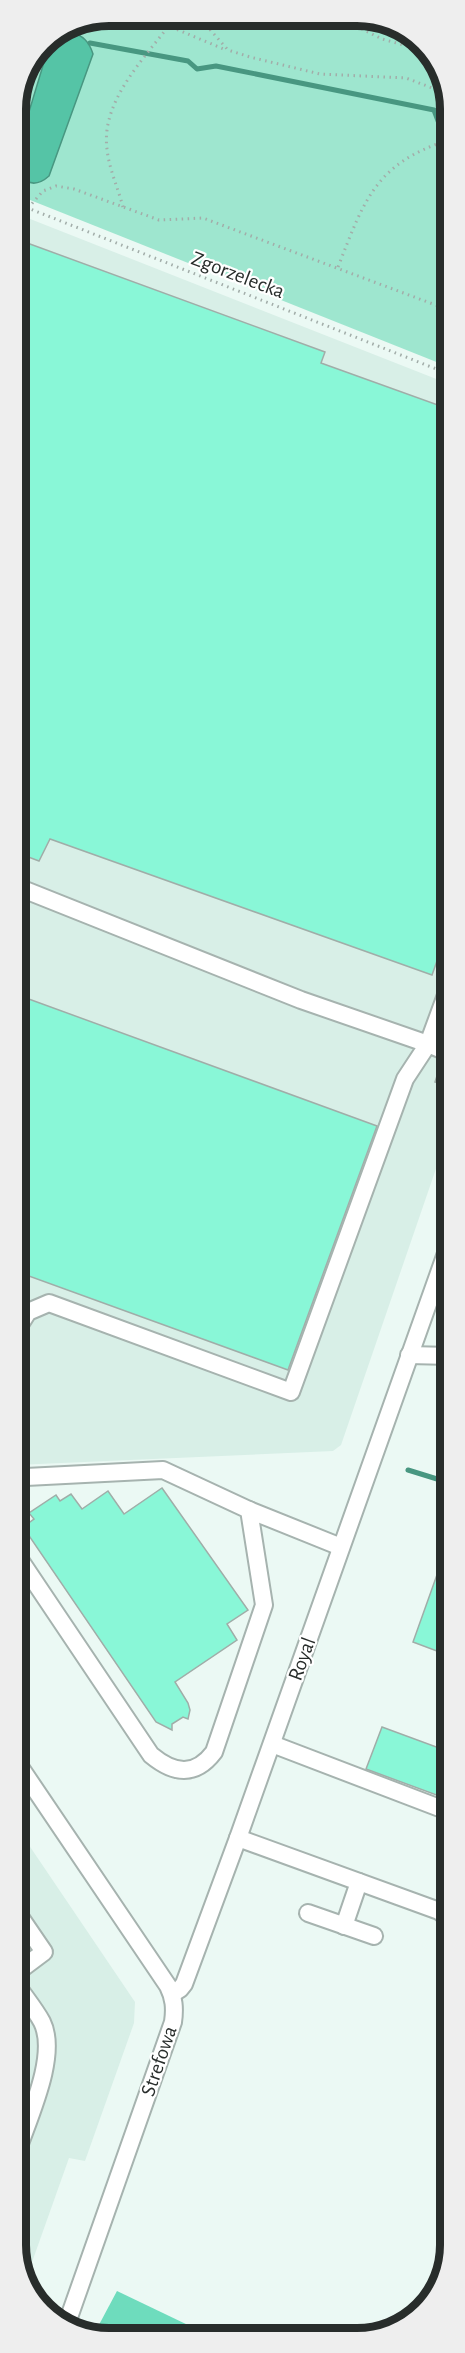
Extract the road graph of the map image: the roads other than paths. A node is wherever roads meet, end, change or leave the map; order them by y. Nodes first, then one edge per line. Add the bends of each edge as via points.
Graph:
1 (26, 890) edge
2 (440, 1013) edge
3 (428, 1044) junction
4 (440, 1049) edge
5 (440, 1270) edge
6 (26, 1315) edge
7 (409, 1356) junction
8 (440, 1356) edge
9 (26, 1477) edge
10 (249, 1510) junction
11 (341, 1547) junction
12 (26, 1569) edge
13 (272, 1744) junction
14 (26, 1776) edge
15 (440, 1808) edge
16 (238, 1838) junction
17 (359, 1882) junction
18 (440, 1912) edge
19 (308, 1913) dead end
20 (26, 1926) edge
21 (344, 1926) junction
22 (374, 1936) dead end
23 (26, 1966) edge
24 (172, 1994) junction
25 (26, 1999) edge
26 (26, 2125) edge
27 (69, 2317) edge

1 - 3 street via 301,1000
2 - 3 street
3 - 4 street
3 - 6 street via 405,1078 291,1392 49,1303
5 - 7 street, Royal
7 - 8 street
7 - 11 street, Royal
9 - 10 street via 163,1470
10 - 11 street
10 - 12 street via 264,1605 214,1752 196,1769 171,1768 151,1755
11 - 13 street, Royal
13 - 15 street
13 - 16 street, Royal
14 - 24 street
16 - 17 street
16 - 24 street, Royal via 184,1984
17 - 18 street
17 - 21 street
19 - 21 street
20 - 23 street via 44,1952
21 - 22 street
24 - 27 street, Strefowa via 173,2022
25 - 26 street via 42,2023 48,2042 48,2057

